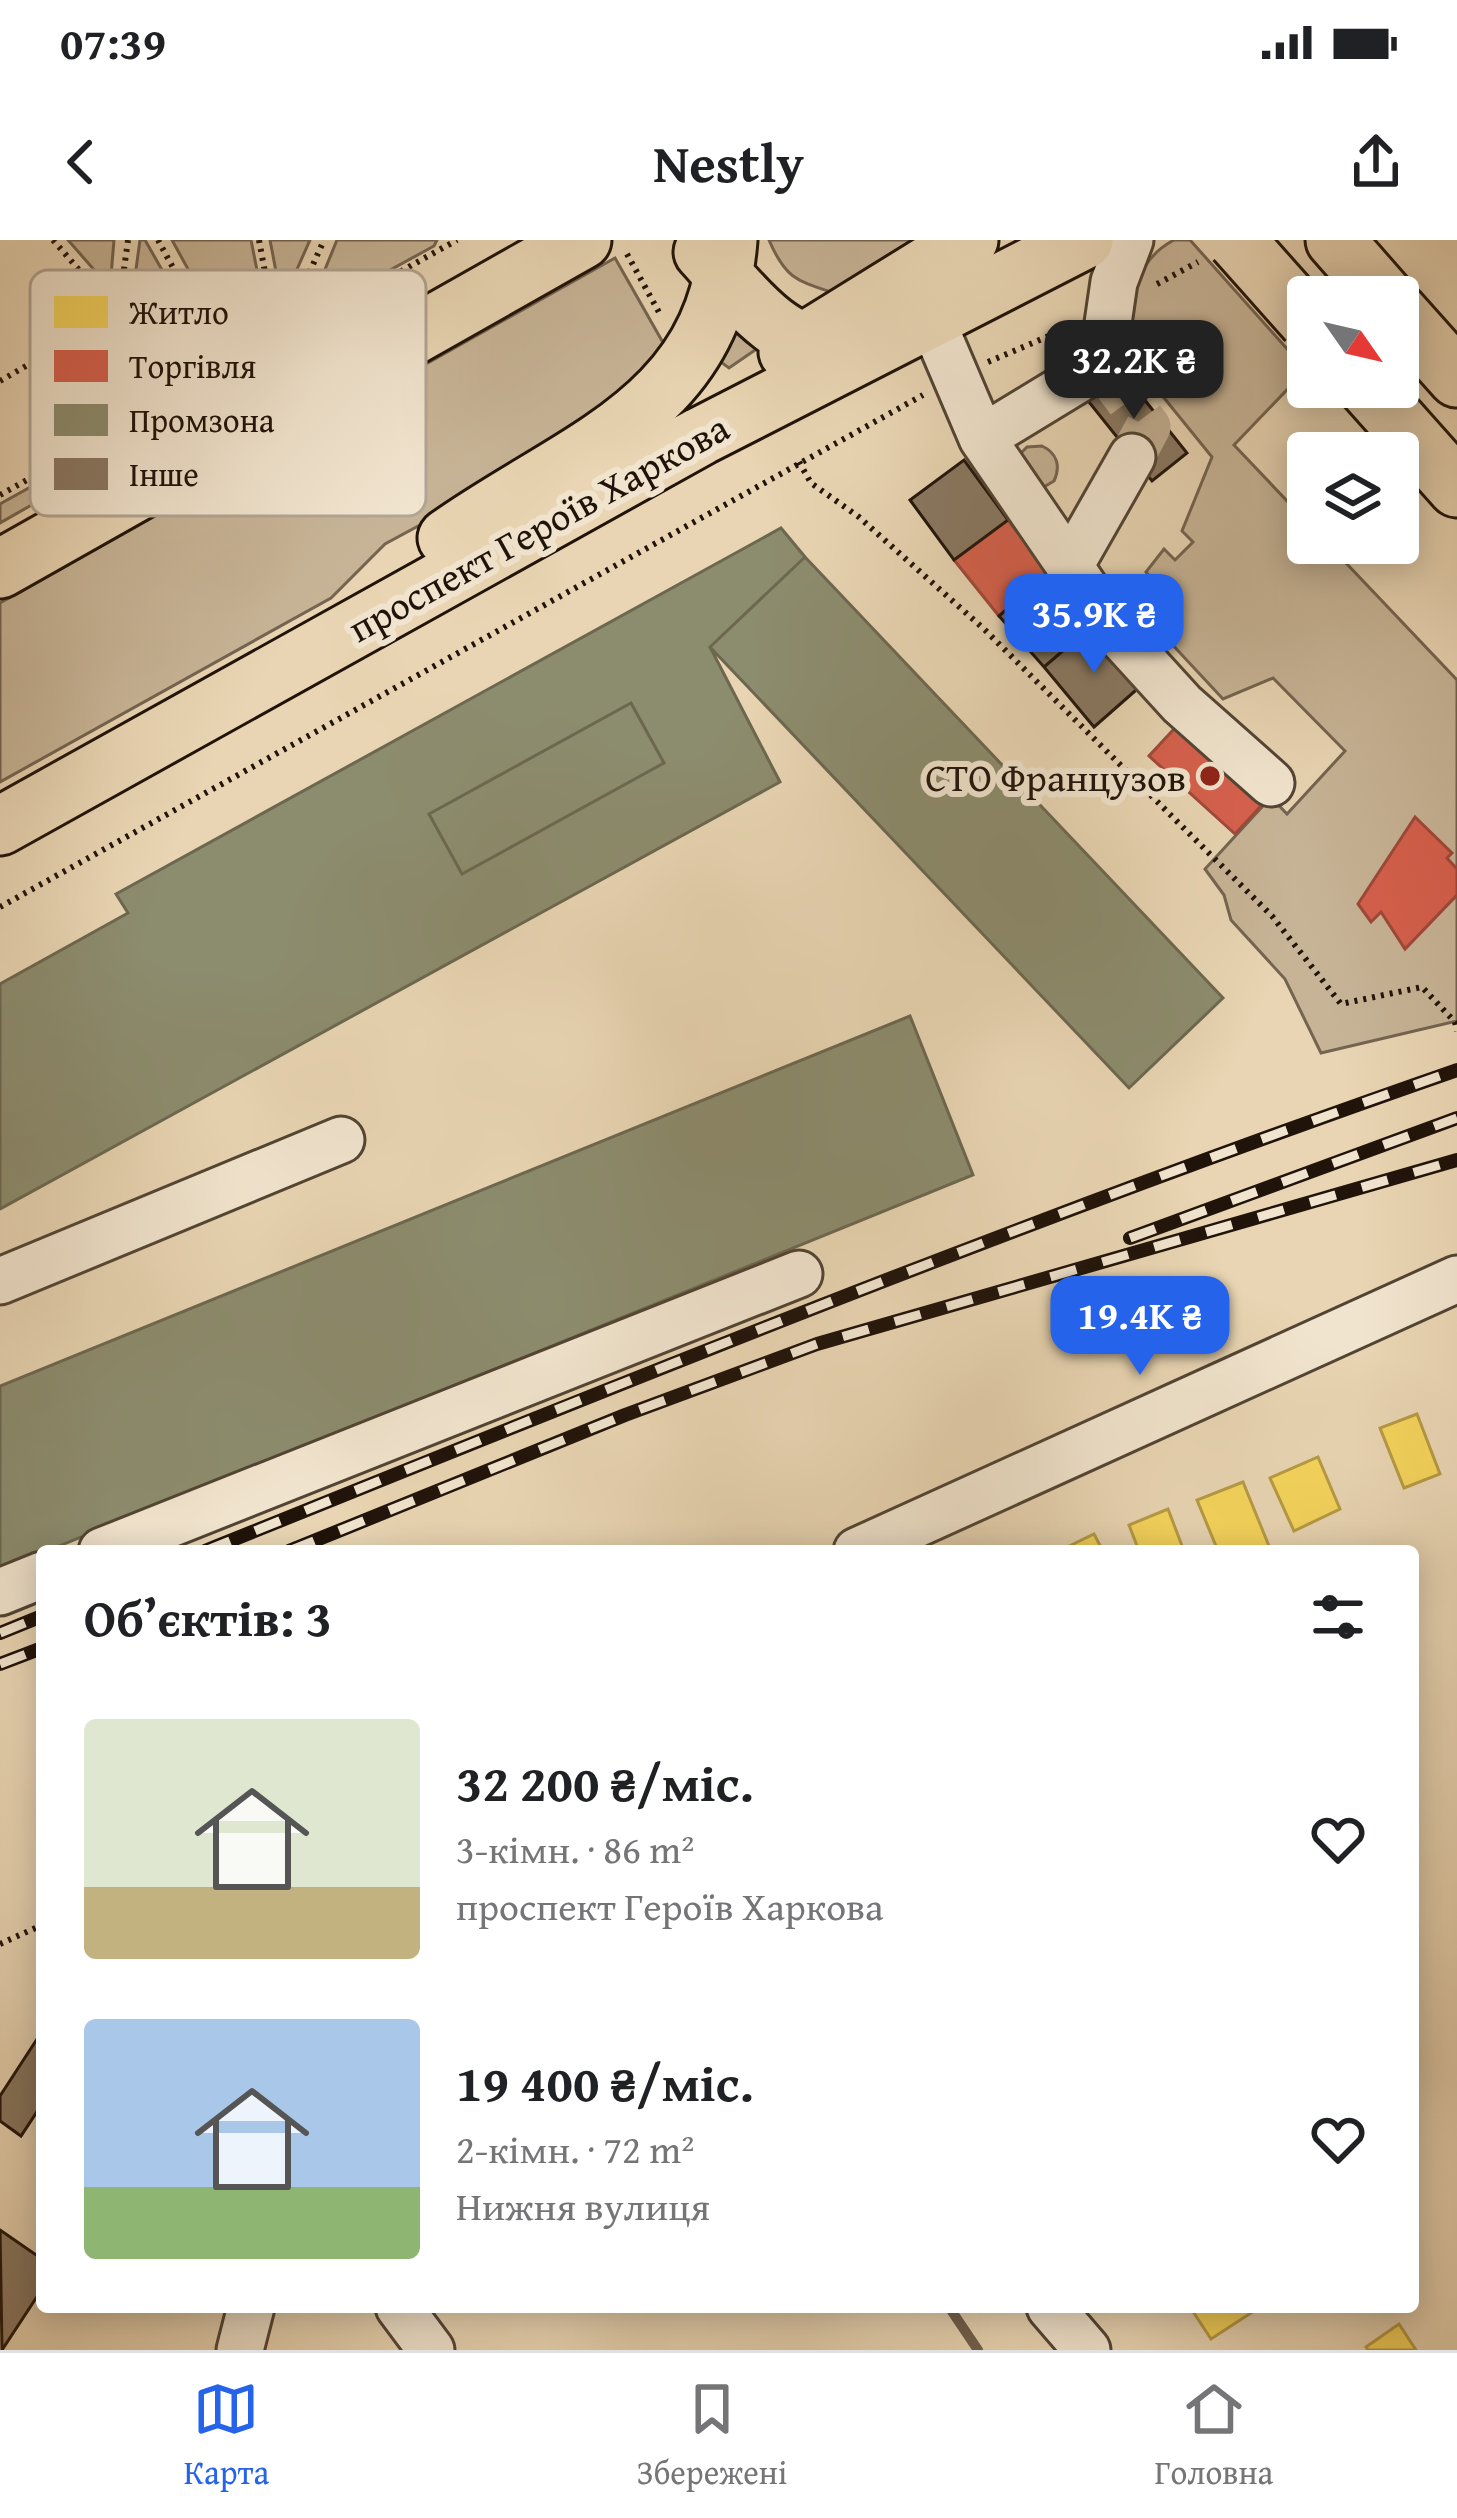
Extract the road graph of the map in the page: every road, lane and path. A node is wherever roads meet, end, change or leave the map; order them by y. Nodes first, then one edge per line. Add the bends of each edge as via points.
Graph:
1 (52, 240) edge
2 (128, 240) edge
3 (158, 240) edge
4 (259, 240) edge
5 (324, 240) edge
6 (457, 240) edge
7 (506, 240) edge
8 (969, 240) edge
9 (1084, 240) edge
10 (1130, 240) edge
11 (1334, 240) edge
12 (604, 245) edge
13 (1226, 246) edge
14 (717, 251) edge
15 (79, 270) edge
16 (124, 270) edge
17 (174, 270) edge
18 (265, 270) edge
19 (310, 270) edge
20 (404, 270) edge
21 (1366, 276) edge
22 (1287, 302) edge
23 (1108, 310) junction
24 (426, 325) edge
25 (666, 326) dead end
26 (426, 332) edge
27 (861, 332) junction
28 (1419, 335) edge
29 (30, 364) edge
30 (1457, 378) edge
31 (0, 381) edge
32 (1386, 408) edge
33 (982, 438) junction
34 (1132, 457) tunnel mouth
35 (30, 479) edge
36 (1457, 488) edge
37 (0, 495) edge
38 (93, 516) edge
39 (1070, 566) junction
40 (0, 568) edge
41 (371, 619) junction
42 (1271, 783) dead end
43 (0, 826) edge
44 (0, 907) edge
45 (1456, 1025) edge
46 (341, 1140) dead end
47 (799, 1274) dead end
48 (1457, 1279) edge
49 (0, 1281) edge
50 (117, 1545) edge
51 (869, 1545) edge
52 (36, 1577) edge
53 (0, 1592) edge
54 (36, 1927) edge
55 (0, 1944) edge
56 (249, 2313) edge
57 (403, 2313) edge
58 (1056, 2313) edge
59 (240, 2350) edge
60 (431, 2350) edge
61 (1087, 2350) edge

1 - 15 path
2 - 16 path
3 - 17 path
4 - 18 path
5 - 19 path
6 - 20 path
7 - 24 main road
8 - 27 main road
9 - 27 main road, проспект Героїв Харкова
10 - 23 street
11 - 21 main road
12 - 25 path
12 - 26 main road
13 - 22 main road, bridge
13 - 23 path
14 - 27 main road via 764,317
14 - 41 main road via 717,304 656,401 447,538
23 - 33 street via 1102,365
27 - 33 street
27 - 41 main road, проспект Героїв Харкова via 701,436
27 - 41 main road via 726,394 456,551
28 - 30 main road
29 - 31 path
32 - 36 main road
33 - 39 street
34 - 39 street
35 - 37 path
38 - 40 main road
39 - 42 street via 1110,625 1182,704
41 - 43 main road, проспект Героїв Харкова
44 - 45 path via 799,462 811,483 985,630 1273,916 1341,1004 1422,987
46 - 49 street
47 - 50 street
48 - 51 street
52 - 53 street
54 - 55 path
56 - 59 street
57 - 60 street
58 - 61 street

